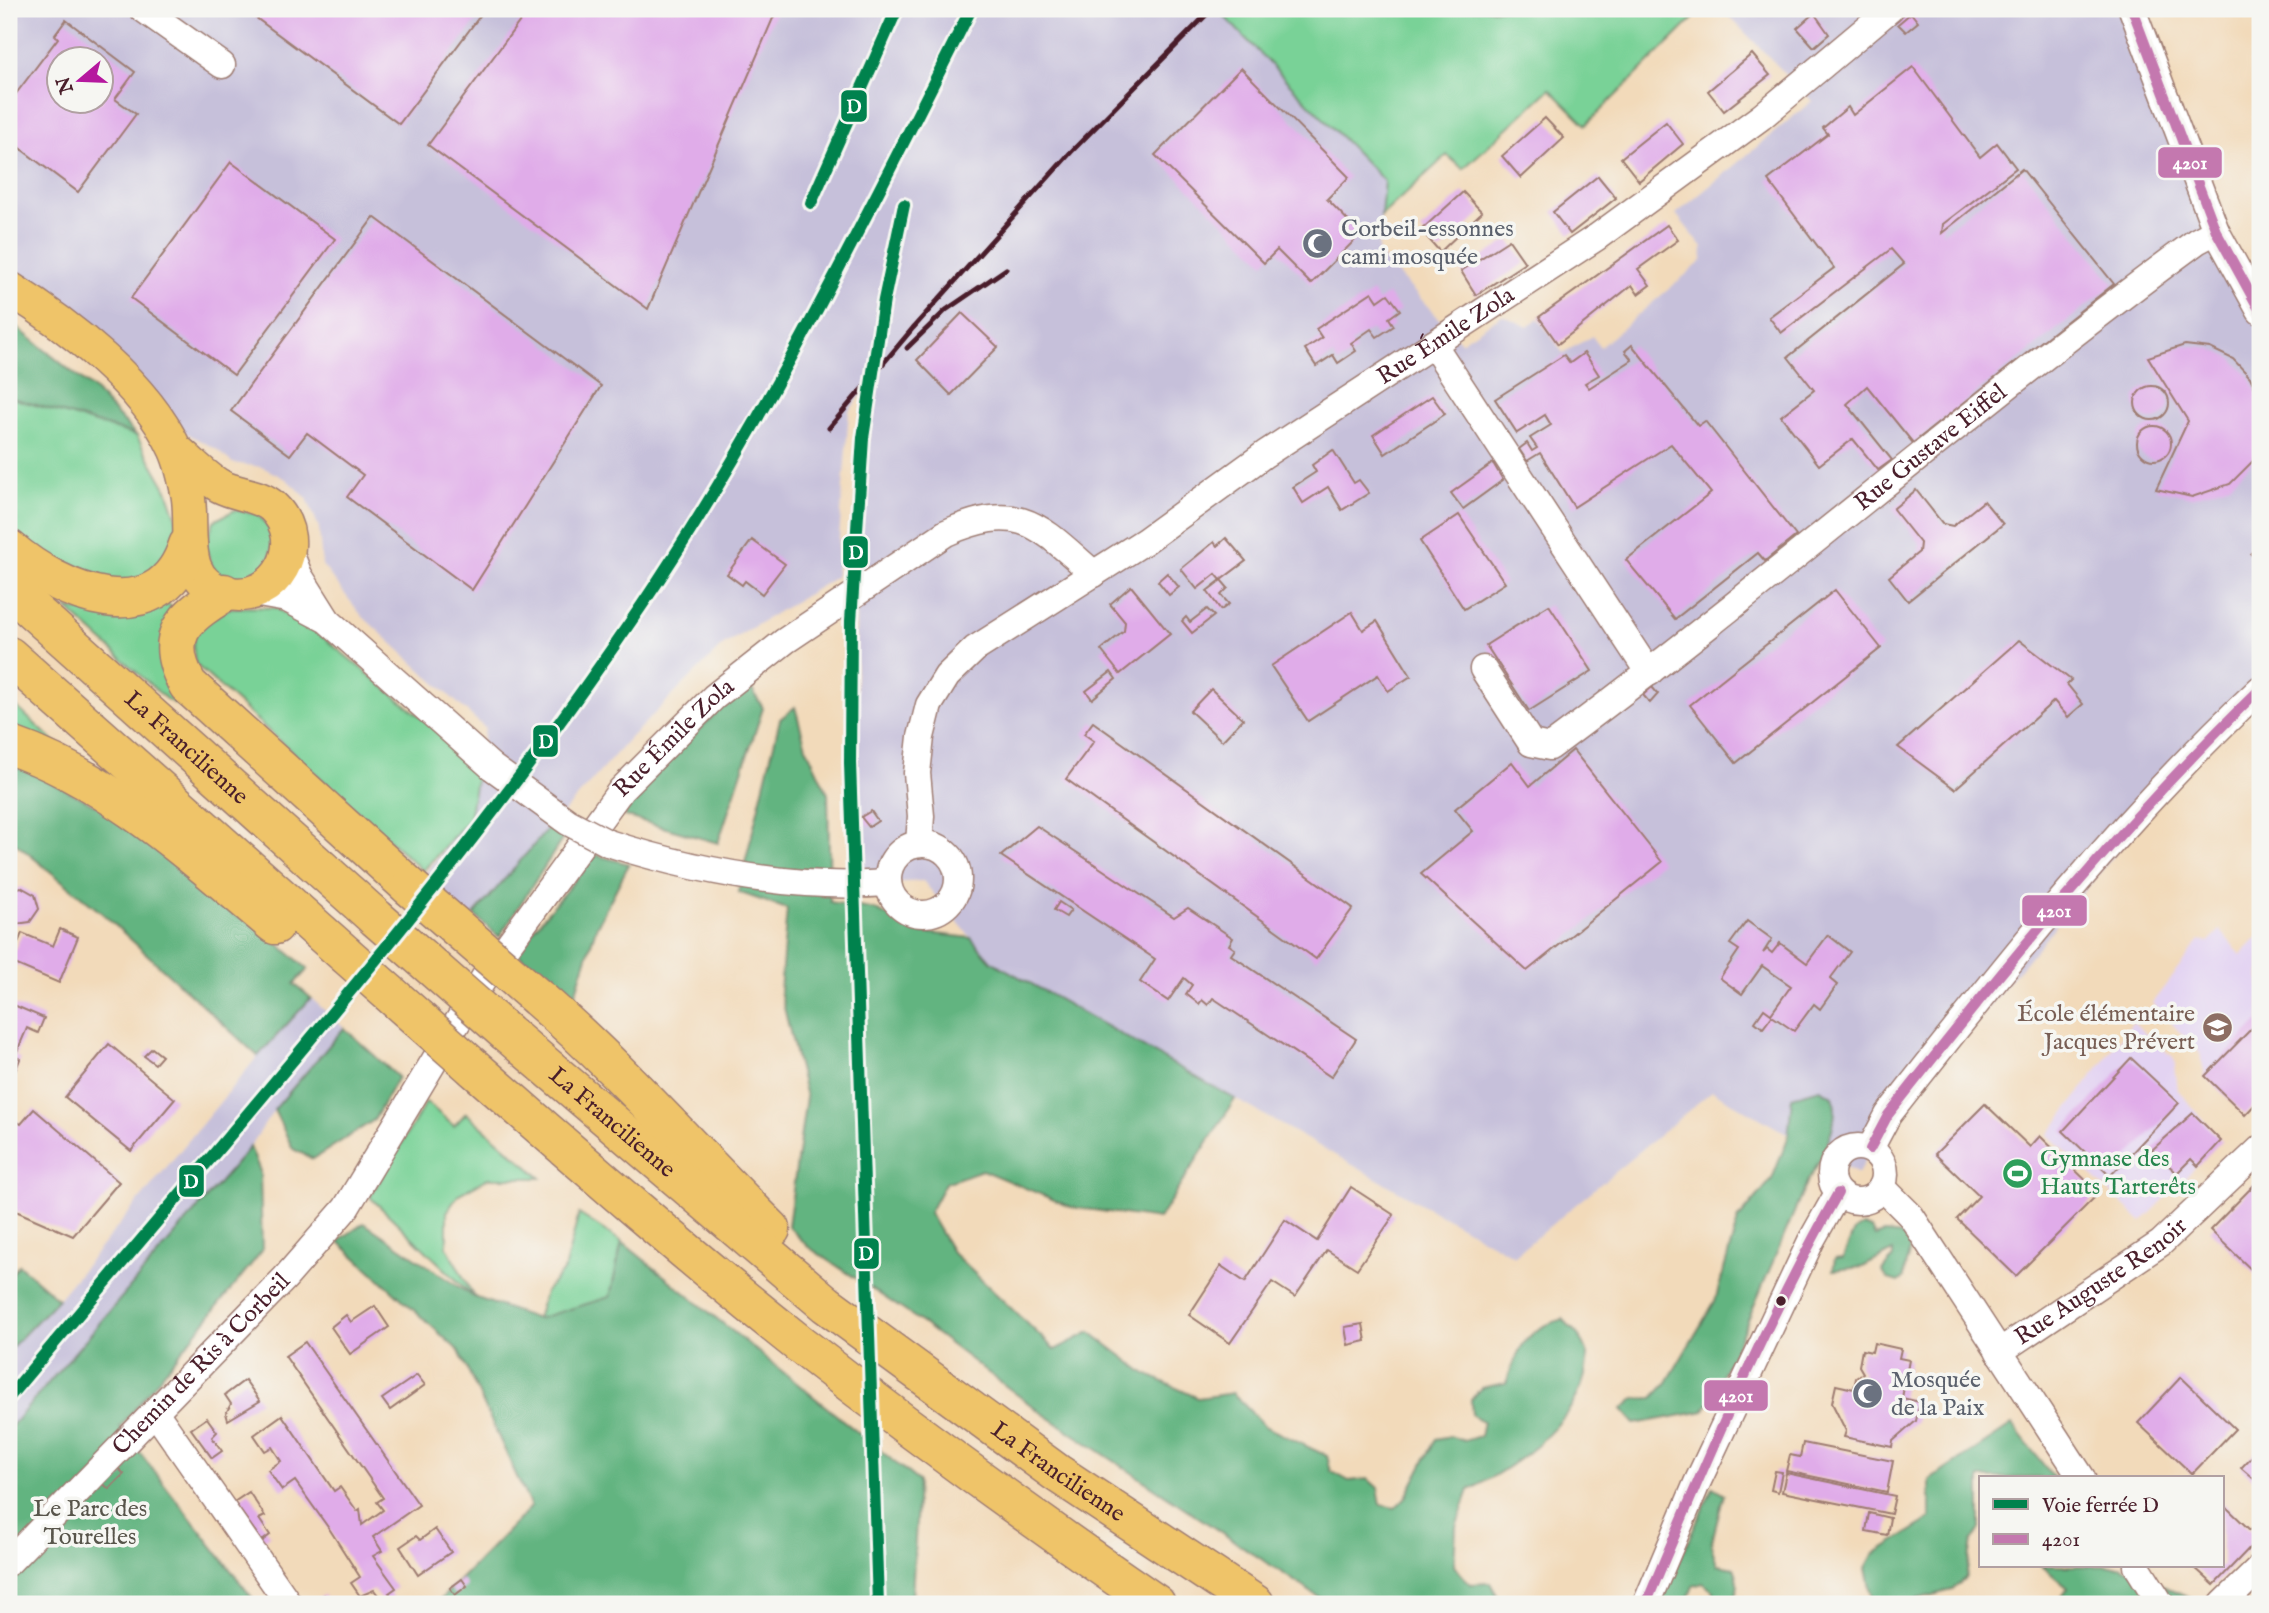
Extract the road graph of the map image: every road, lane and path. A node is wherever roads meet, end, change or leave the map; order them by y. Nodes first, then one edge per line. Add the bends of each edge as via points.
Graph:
1 (143, 9) edge
2 (1890, 9) edge
3 (2132, 9) edge
4 (222, 65) dead end
5 (2216, 231) junction
6 (9, 288) edge
7 (2260, 311) edge
8 (1433, 344) junction
9 (175, 449) junction
10 (242, 494) junction
11 (190, 537) junction
12 (9, 549) edge
13 (289, 550) junction
14 (1094, 575) junction
15 (9, 589) edge
16 (238, 593) junction
17 (327, 620) junction
18 (9, 656) edge
19 (1483, 669) dead end
20 (1649, 673) junction
21 (2260, 689) edge
22 (9, 745) edge
23 (919, 844) junction
24 (888, 883) junction
25 (345, 954) junction
26 (1870, 1149) junction
27 (2259, 1150) edge
28 (377, 1153) joint
29 (1882, 1187) junction
30 (1838, 1193) junction
31 (1999, 1352) junction
32 (922, 1372) junction
33 (155, 1412) junction
34 (2081, 1476) edge
35 (9, 1562) edge
36 (2260, 1567) edge
37 (2138, 1568) edge
38 (289, 1604) edge
39 (1156, 1604) edge
40 (1255, 1604) edge
41 (1646, 1604) edge
42 (2161, 1604) edge
43 (2223, 1604) edge

1 - 4 street
2 - 8 street, Rue Émile Zola via 1761,117 1597,237
3 - 5 street
5 - 7 street
5 - 20 street, Rue Gustave Eiffel via 2055,348
6 - 9 main road via 84,341 125,380
8 - 14 street, Rue Émile Zola via 1265,454
8 - 20 street
9 - 10 main road via 219,485
9 - 11 main road via 188,495
10 - 11 main road via 216,499 196,517
10 - 13 main road via 272,506 285,526
11 - 12 highway via 181,566 169,579 141,595 125,598 84,594 63,586
11 - 16 main road via 191,561 198,575
13 - 16 main road via 278,577
13 - 17 street
14 - 23 street, Rue Émile Zola via 975,649 947,676 929,705 921,737
14 - 28 street, Rue Émile Zola via 1048,533 1024,520 998,517 974,521 946,533 785,641 714,697 621,790 484,978
15 - 32 highway, La Francilienne, bridge via 507,1033 826,1304
16 - 17 street via 286,599
16 - 32 highway, bridge via 195,610 180,630 176,657 188,685 584,1037 708,1167
17 - 24 street, bridge via 492,767 568,822 608,843 726,874 817,885
18 - 25 highway, La Francilienne
19 - 20 street, Rue Gustave Eiffel via 1531,743 1550,747
21 - 26 street via 2167,780 2060,903 1888,1115
22 - 25 highway via 72,770 104,790 295,941
23 - 24 street via 900,852 891,864
23 - 24 street via 939,847 953,859 959,882 955,895 934,913 910,912 899,905
25 - 39 highway, La Francilienne, bridge via 634,1207 797,1341 1016,1507
26 - 29 street via 1882,1161
26 - 30 street via 1852,1146 1836,1156 1830,1175
27 - 31 street, Rue Auguste Renoir via 2161,1242
28 - 33 street, Chemin de Ris à Corbeil via 346,1208
29 - 30 street via 1867,1200 1846,1199
29 - 31 street via 1912,1216
30 - 41 street via 1702,1471
31 - 34 street
32 - 40 highway, La Francilienne via 1057,1473
33 - 35 street, Chemin de Ris à Corbeil
33 - 38 street
36 - 43 street
37 - 42 street

